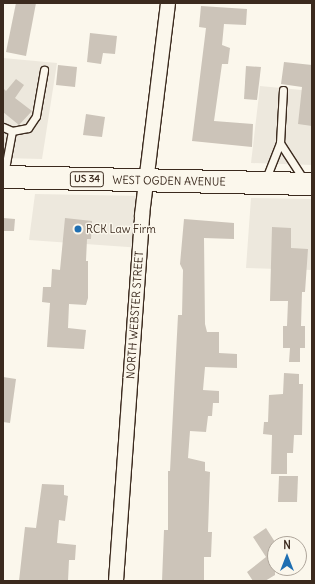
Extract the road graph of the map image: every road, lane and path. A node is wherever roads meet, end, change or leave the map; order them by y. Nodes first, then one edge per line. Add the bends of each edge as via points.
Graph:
1 (168, 3) edge
2 (44, 70) dead end
3 (283, 90) dead end
4 (3, 126) edge
5 (12, 131) junction
6 (280, 143) junction
7 (4, 177) edge
8 (146, 180) junction
9 (264, 183) junction
10 (309, 184) edge
11 (116, 581) edge

1 - 8 street, NORTH WEBSTER STREET
2 - 5 lane via 36,116 28,128
3 - 6 lane
4 - 5 lane
5 - 7 lane
6 - 9 lane
6 - 10 lane
7 - 8 main road, WEST OGDEN AVENUE / US 34
8 - 9 main road, WEST OGDEN AVENUE / US 34
8 - 11 street, NORTH WEBSTER STREET
9 - 10 main road, WEST OGDEN AVENUE / US 34

